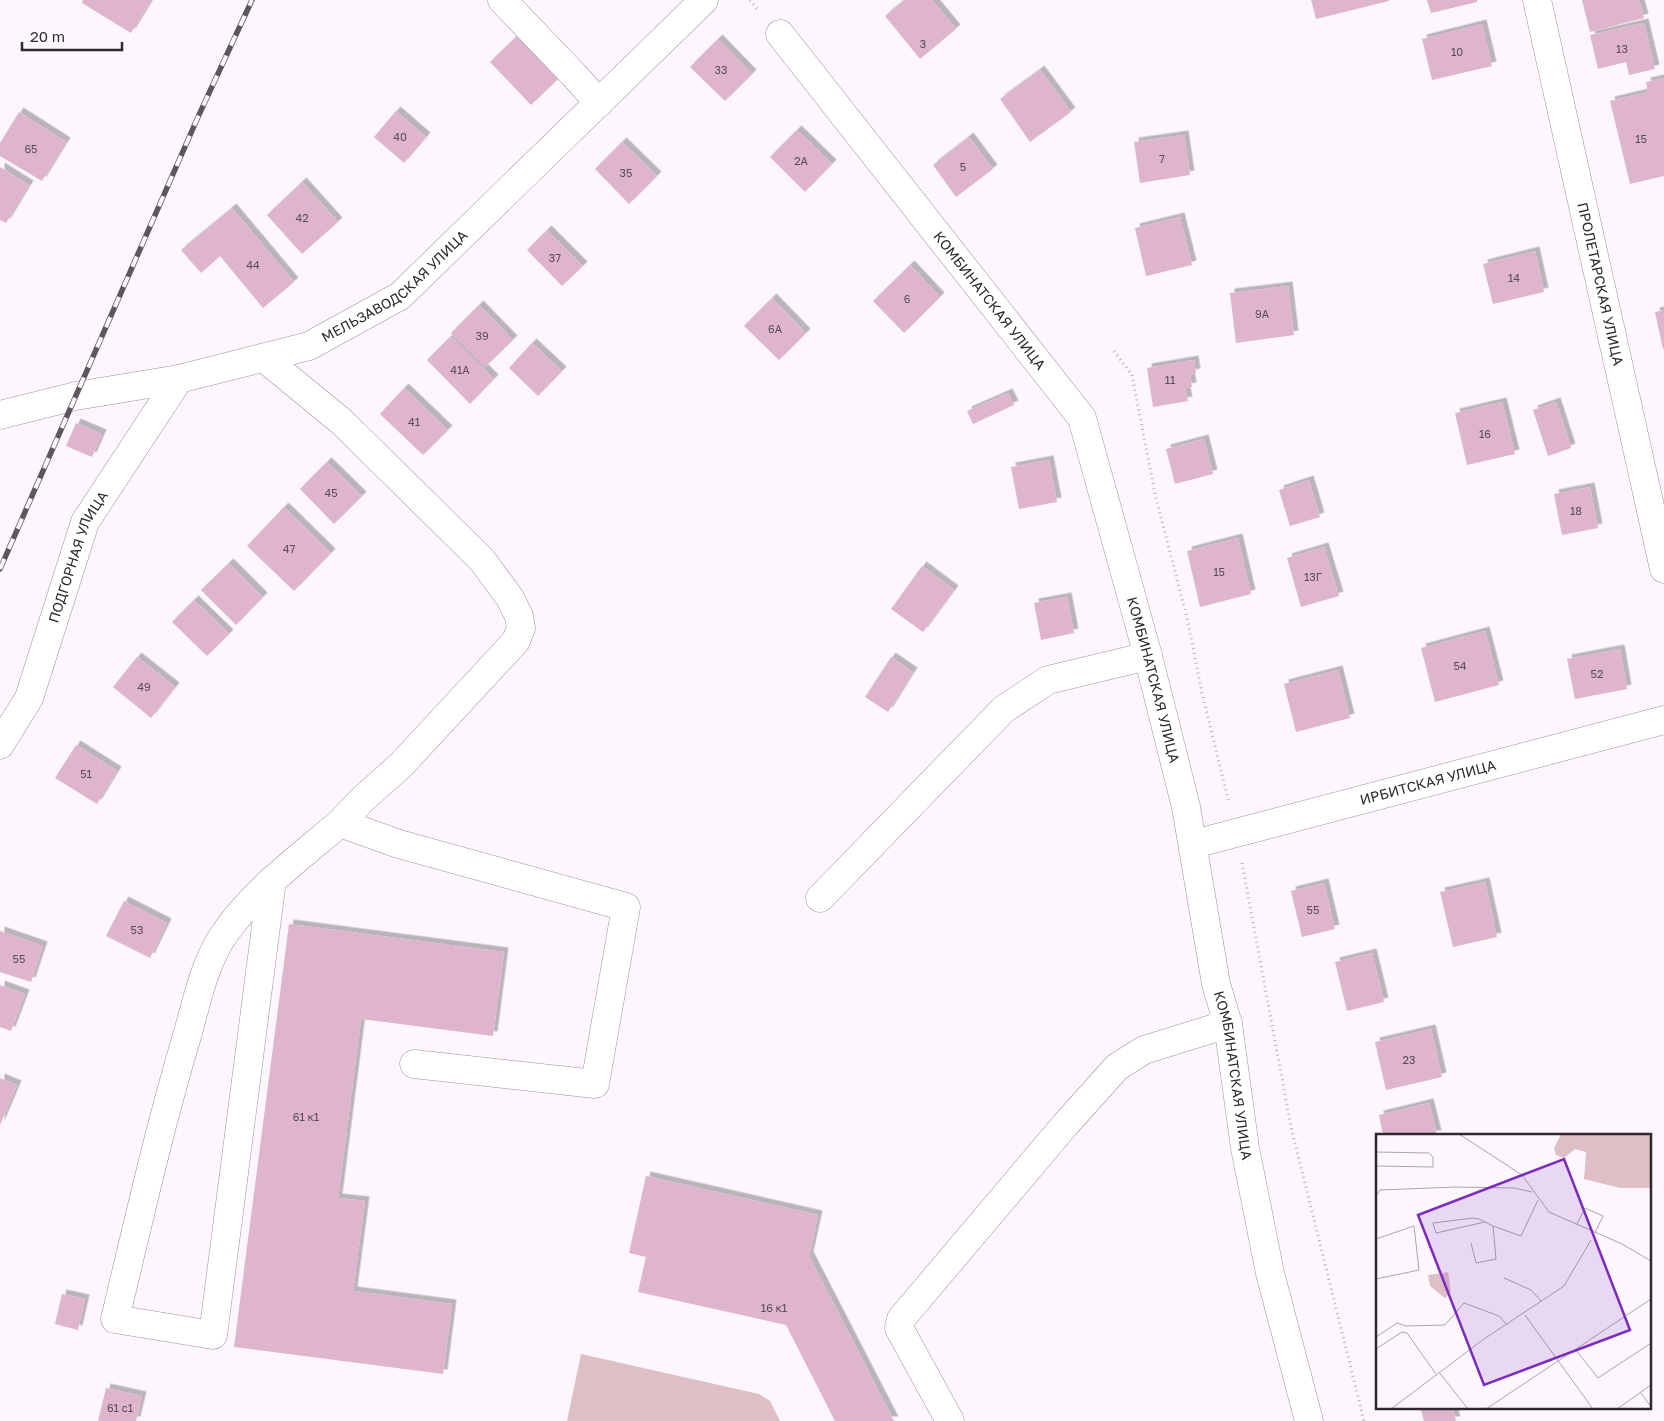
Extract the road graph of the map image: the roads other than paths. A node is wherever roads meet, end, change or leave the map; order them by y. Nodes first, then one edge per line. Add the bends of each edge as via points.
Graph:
1 (502, 0) edge
2 (704, 0) edge
3 (1537, 0) edge
4 (780, 34) dead end
5 (599, 103) junction
6 (264, 358) junction
7 (179, 380) junction
8 (0, 415) edge
9 (1659, 523) edge
10 (1664, 569) edge
11 (1148, 656) junction
12 (1664, 720) edge
13 (0, 745) edge
14 (340, 823) junction
15 (1194, 844) junction
16 (272, 880) junction
17 (820, 898) dead end
18 (1228, 1024) junction
19 (414, 1064) dead end
20 (950, 1421) edge
21 (1309, 1421) edge

1 - 5 street
2 - 5 street, МЕЛЬЗАВОДСКАЯ УЛИЦА
3 - 9 street, ПРОЛЕТАРСКАЯ УЛИЦА
4 - 11 street, КОМБИНАТСКАЯ УЛИЦА via 1082,418
5 - 6 street, МЕЛЬЗАВОДСКАЯ УЛИЦА via 400,296 309,346
6 - 7 street, МЕЛЬЗАВОДСКАЯ УЛИЦА
6 - 14 street via 342,422 482,560 510,598 521,628 516,641 401,765
7 - 8 street, МЕЛЬЗАВОДСКАЯ УЛИЦА via 76,396
7 - 13 street, ПОДГОРНАЯ УЛИЦА via 85,522 29,698
9 - 10 street, ПРОЛЕТАРСКАЯ УЛИЦА
11 - 15 street, КОМБИНАТСКАЯ УЛИЦА
11 - 17 street via 1048,680 1004,709
12 - 15 street, ИРБИТСКАЯ УЛИЦА
14 - 16 street
14 - 19 street via 399,844 626,907 595,1084
15 - 18 street, КОМБИНАТСКАЯ УЛИЦА via 1216,984
16 - 16 street via 224,934 208,964 170,1094 115,1319 213,1335
18 - 20 street via 1144,1050 1117,1068 901,1319 899,1328
18 - 21 street, КОМБИНАТСКАЯ УЛИЦА via 1245,1148 1270,1273

